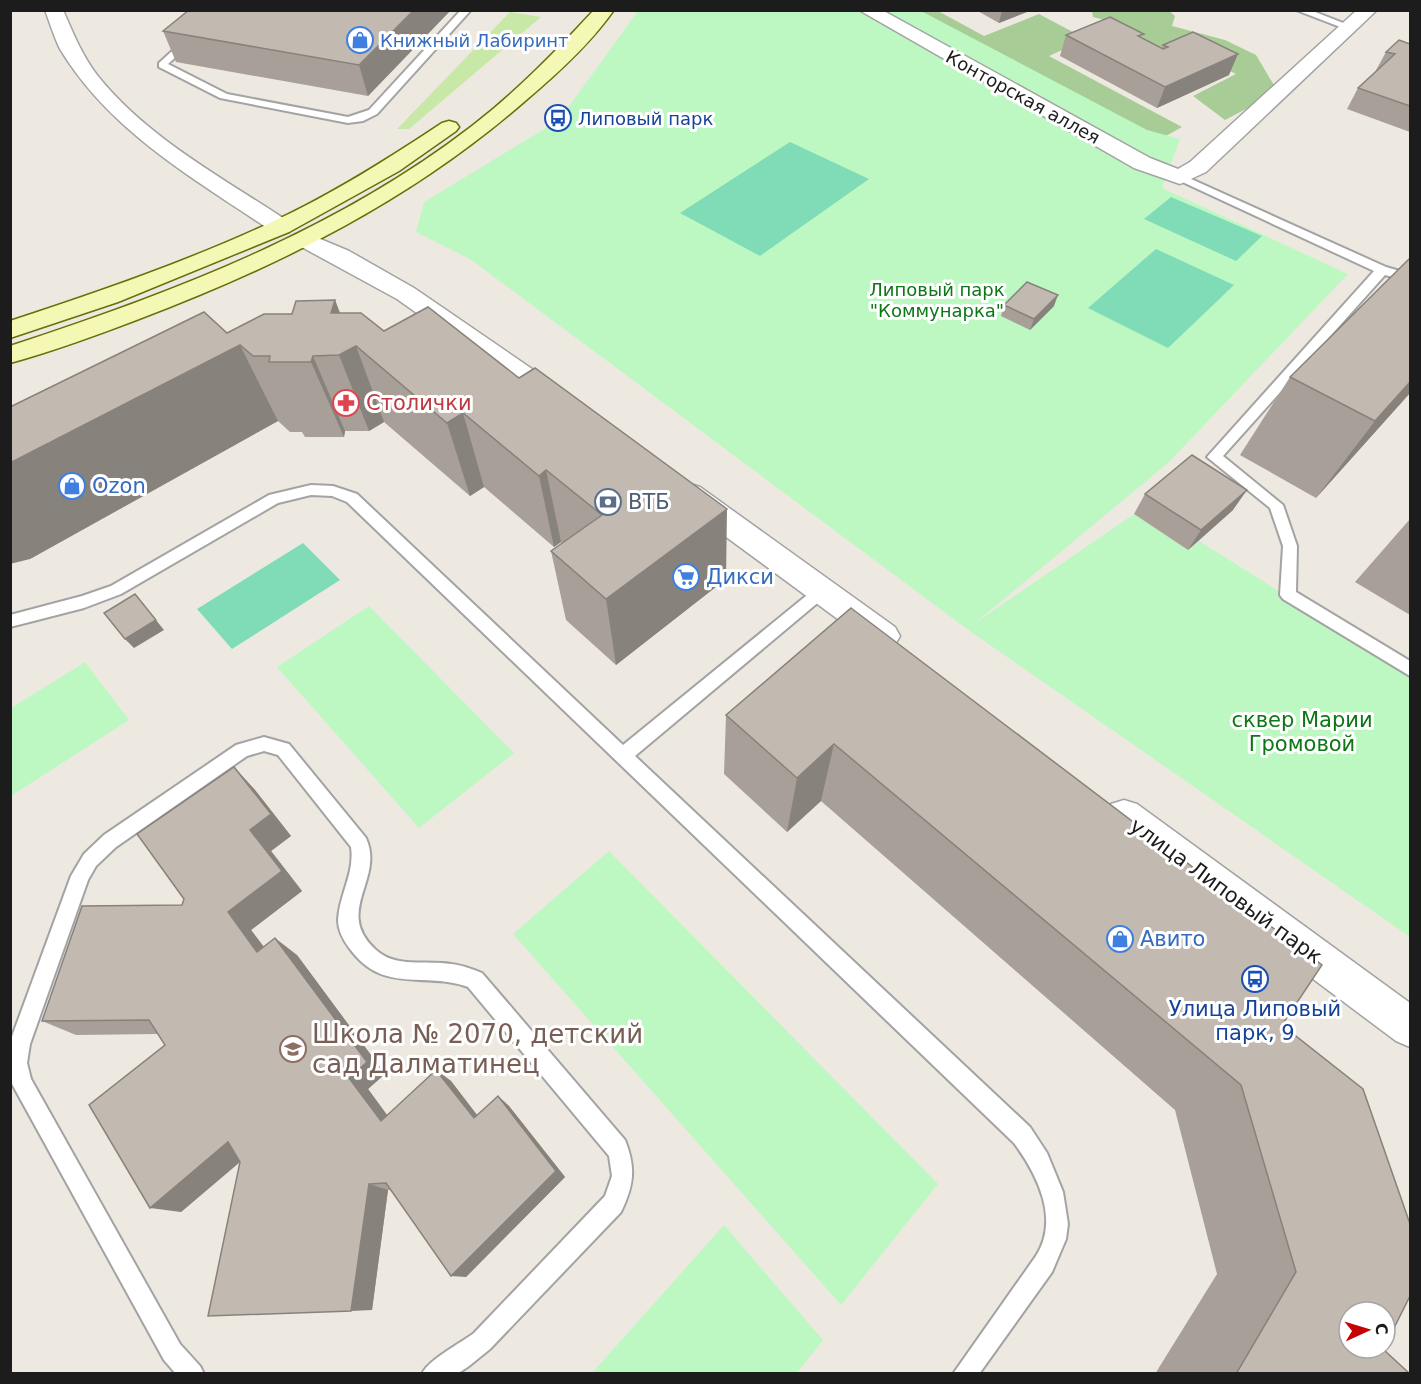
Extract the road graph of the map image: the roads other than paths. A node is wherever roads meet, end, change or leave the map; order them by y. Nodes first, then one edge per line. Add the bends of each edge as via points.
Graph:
1 (54, 10) edge
2 (223, 10) edge
3 (467, 10) edge
4 (580, 10) edge
5 (605, 10) edge
6 (868, 10) edge
7 (1300, 10) edge
8 (1368, 10) edge
9 (1351, 28) junction
10 (480, 103) dead end
11 (463, 116) dead end
12 (1180, 177) junction
13 (281, 227) junction
14 (306, 240) junction
15 (1382, 270) junction
16 (1410, 278) edge
17 (10, 330) edge
18 (10, 355) edge
19 (586, 420) edge
20 (672, 483) edge
21 (822, 591) junction
22 (10, 621) edge
23 (911, 657) edge
24 (1410, 669) edge
25 (624, 755) junction
26 (1095, 794) edge
27 (1410, 1027) edge
28 (192, 1374) edge
29 (434, 1374) edge
30 (965, 1374) edge

1 - 13 street via 59,30 81,68 109,101 160,146
2 - 3 lane via 162,65 224,96 348,120 373,112
4 - 10 main road via 525,69
5 - 14 main road via 548,74 478,133 415,178
6 - 12 street, Конторская аллея via 1142,163
7 - 9 lane
8 - 9 street
9 - 12 street via 1198,167
11 - 13 main road via 391,166
12 - 15 lane
13 - 14 street
13 - 17 main road via 109,297
14 - 18 main road via 122,317
14 - 19 street via 354,262 421,301
15 - 16 lane
15 - 24 lane via 1214,457 1276,505 1290,546 1288,595
20 - 21 street
21 - 23 street
21 - 25 lane
22 - 25 lane via 116,590 274,499 302,491 333,491 352,498
25 - 30 lane via 1022,1135 1040,1160 1054,1208 1050,1254
26 - 27 street, улица Липовый парк
28 - 29 lane via 172,1352 21,1082 18,1053 80,876 90,860 110,841 242,750 264,744 283,749 360,844 362,864 348,923 352,936 369,957 386,968 455,973 475,980 623,1161 622,1187 613,1204 482,1341

